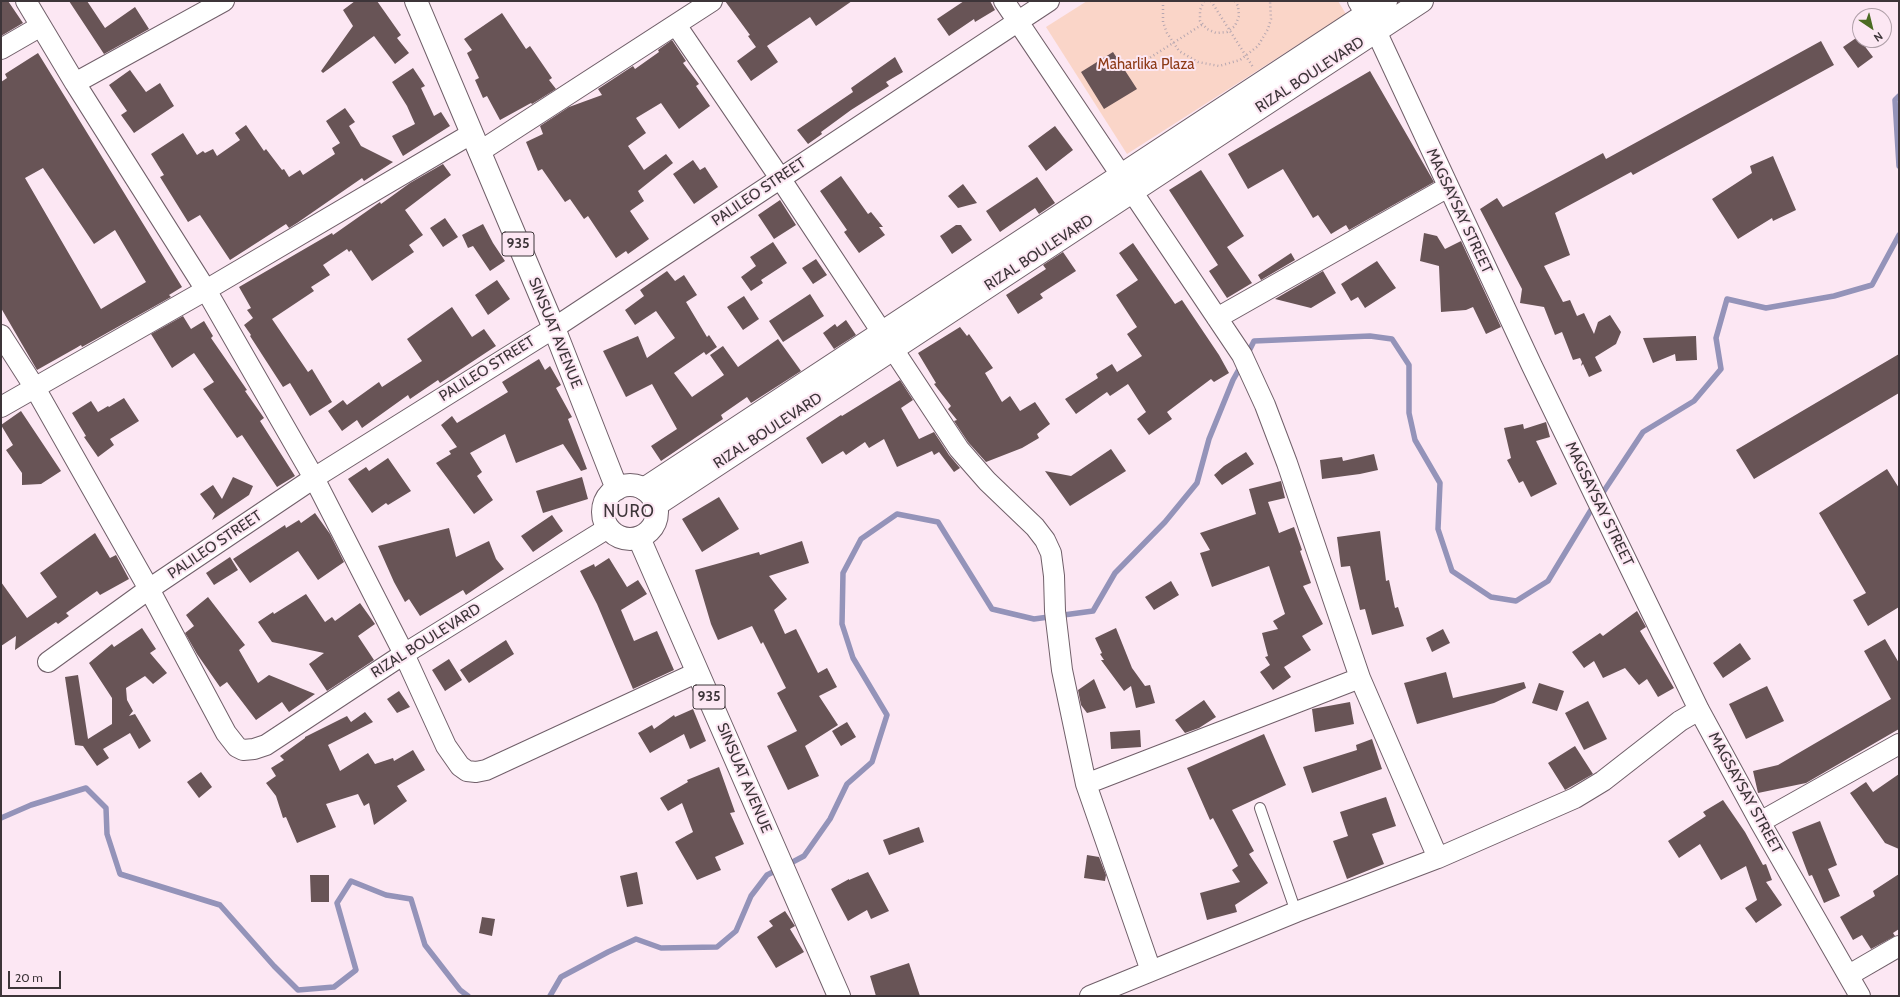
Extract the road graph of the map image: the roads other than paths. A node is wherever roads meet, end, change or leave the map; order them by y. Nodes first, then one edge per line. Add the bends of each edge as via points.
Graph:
1 (26, 1) edge
2 (224, 1) edge
3 (416, 1) edge
4 (712, 1) edge
5 (1004, 1) edge
6 (1049, 1) edge
7 (1386, 1) edge
8 (1422, 1) edge
9 (1367, 15) edge
10 (1018, 21) junction
11 (676, 25) junction
12 (41, 26) junction
13 (1, 49) edge
14 (75, 83) junction
15 (475, 143) junction
16 (780, 178) junction
17 (1126, 184) junction
18 (1448, 187) junction
19 (206, 290) junction
20 (1217, 318) junction
21 (554, 328) junction
22 (1, 335) edge
23 (887, 341) junction
24 (35, 388) junction
25 (1, 407) edge
26 (314, 478) junction
27 (617, 488) junction
28 (650, 497) junction
29 (608, 528) junction
30 (639, 538) junction
31 (149, 589) junction
32 (404, 654) junction
33 (48, 662) dead end
34 (698, 672) junction
35 (1360, 678) junction
36 (1699, 710) junction
37 (1899, 744) edge
38 (1086, 784) junction
39 (1260, 808) dead end
40 (1760, 822) junction
41 (1438, 858) junction
42 (1296, 912) junction
43 (1899, 946) edge
44 (1151, 971) junction
45 (1849, 975) junction
46 (839, 996) edge
47 (1090, 996) edge
48 (1860, 996) edge

1 - 12 street
2 - 14 street
3 - 15 main road, SINSUAT AVENUE / 935
4 - 11 street
5 - 10 street
6 - 10 street, PALILEO STREET
7 - 9 main road, RIZAL BOULEVARD
8 - 9 main road, RIZAL BOULEVARD
9 - 17 main road, RIZAL BOULEVARD
9 - 17 main road, RIZAL BOULEVARD via 1263,82
9 - 18 street, MAGSAYSAY STREET
10 - 16 street, PALILEO STREET
10 - 17 street
11 - 15 street
11 - 16 street
12 - 13 street
12 - 14 street
14 - 19 street
15 - 19 street
15 - 21 main road, SINSUAT AVENUE / 935
16 - 21 street, PALILEO STREET
16 - 23 street
17 - 20 street
17 - 23 main road, RIZAL BOULEVARD
18 - 20 street
18 - 36 street, MAGSAYSAY STREET
19 - 24 street
19 - 26 street
20 - 35 street via 1246,364 1265,405
21 - 26 street, PALILEO STREET
21 - 27 main road, SINSUAT AVENUE / 935
22 - 24 street
23 - 28 main road, RIZAL BOULEVARD
23 - 38 street via 959,448 987,481 1036,527 1051,552 1062,670
24 - 25 street
24 - 31 street
26 - 31 street, PALILEO STREET
26 - 32 street
27 - 28 main road via 635,486
27 - 29 main road via 605,502 604,520
28 - 30 main road via 656,521 647,534
29 - 30 main road via 622,539
29 - 32 street, RIZAL BOULEVARD
30 - 34 main road, SINSUAT AVENUE / 935
31 - 32 street, RIZAL BOULEVARD via 226,732 237,747 244,750 266,745
31 - 33 street, PALILEO STREET
32 - 34 street via 452,757 468,771 476,772 523,754
34 - 46 main road, SINSUAT AVENUE / 935
35 - 38 street
35 - 41 street
36 - 40 street, MAGSAYSAY STREET
36 - 41 street via 1680,721 1603,781 1575,798
37 - 40 street
38 - 44 street
39 - 42 lane
40 - 45 street, MAGSAYSAY STREET
41 - 42 street
42 - 44 street
43 - 45 street
44 - 47 street
45 - 48 street, MAGSAYSAY STREET

